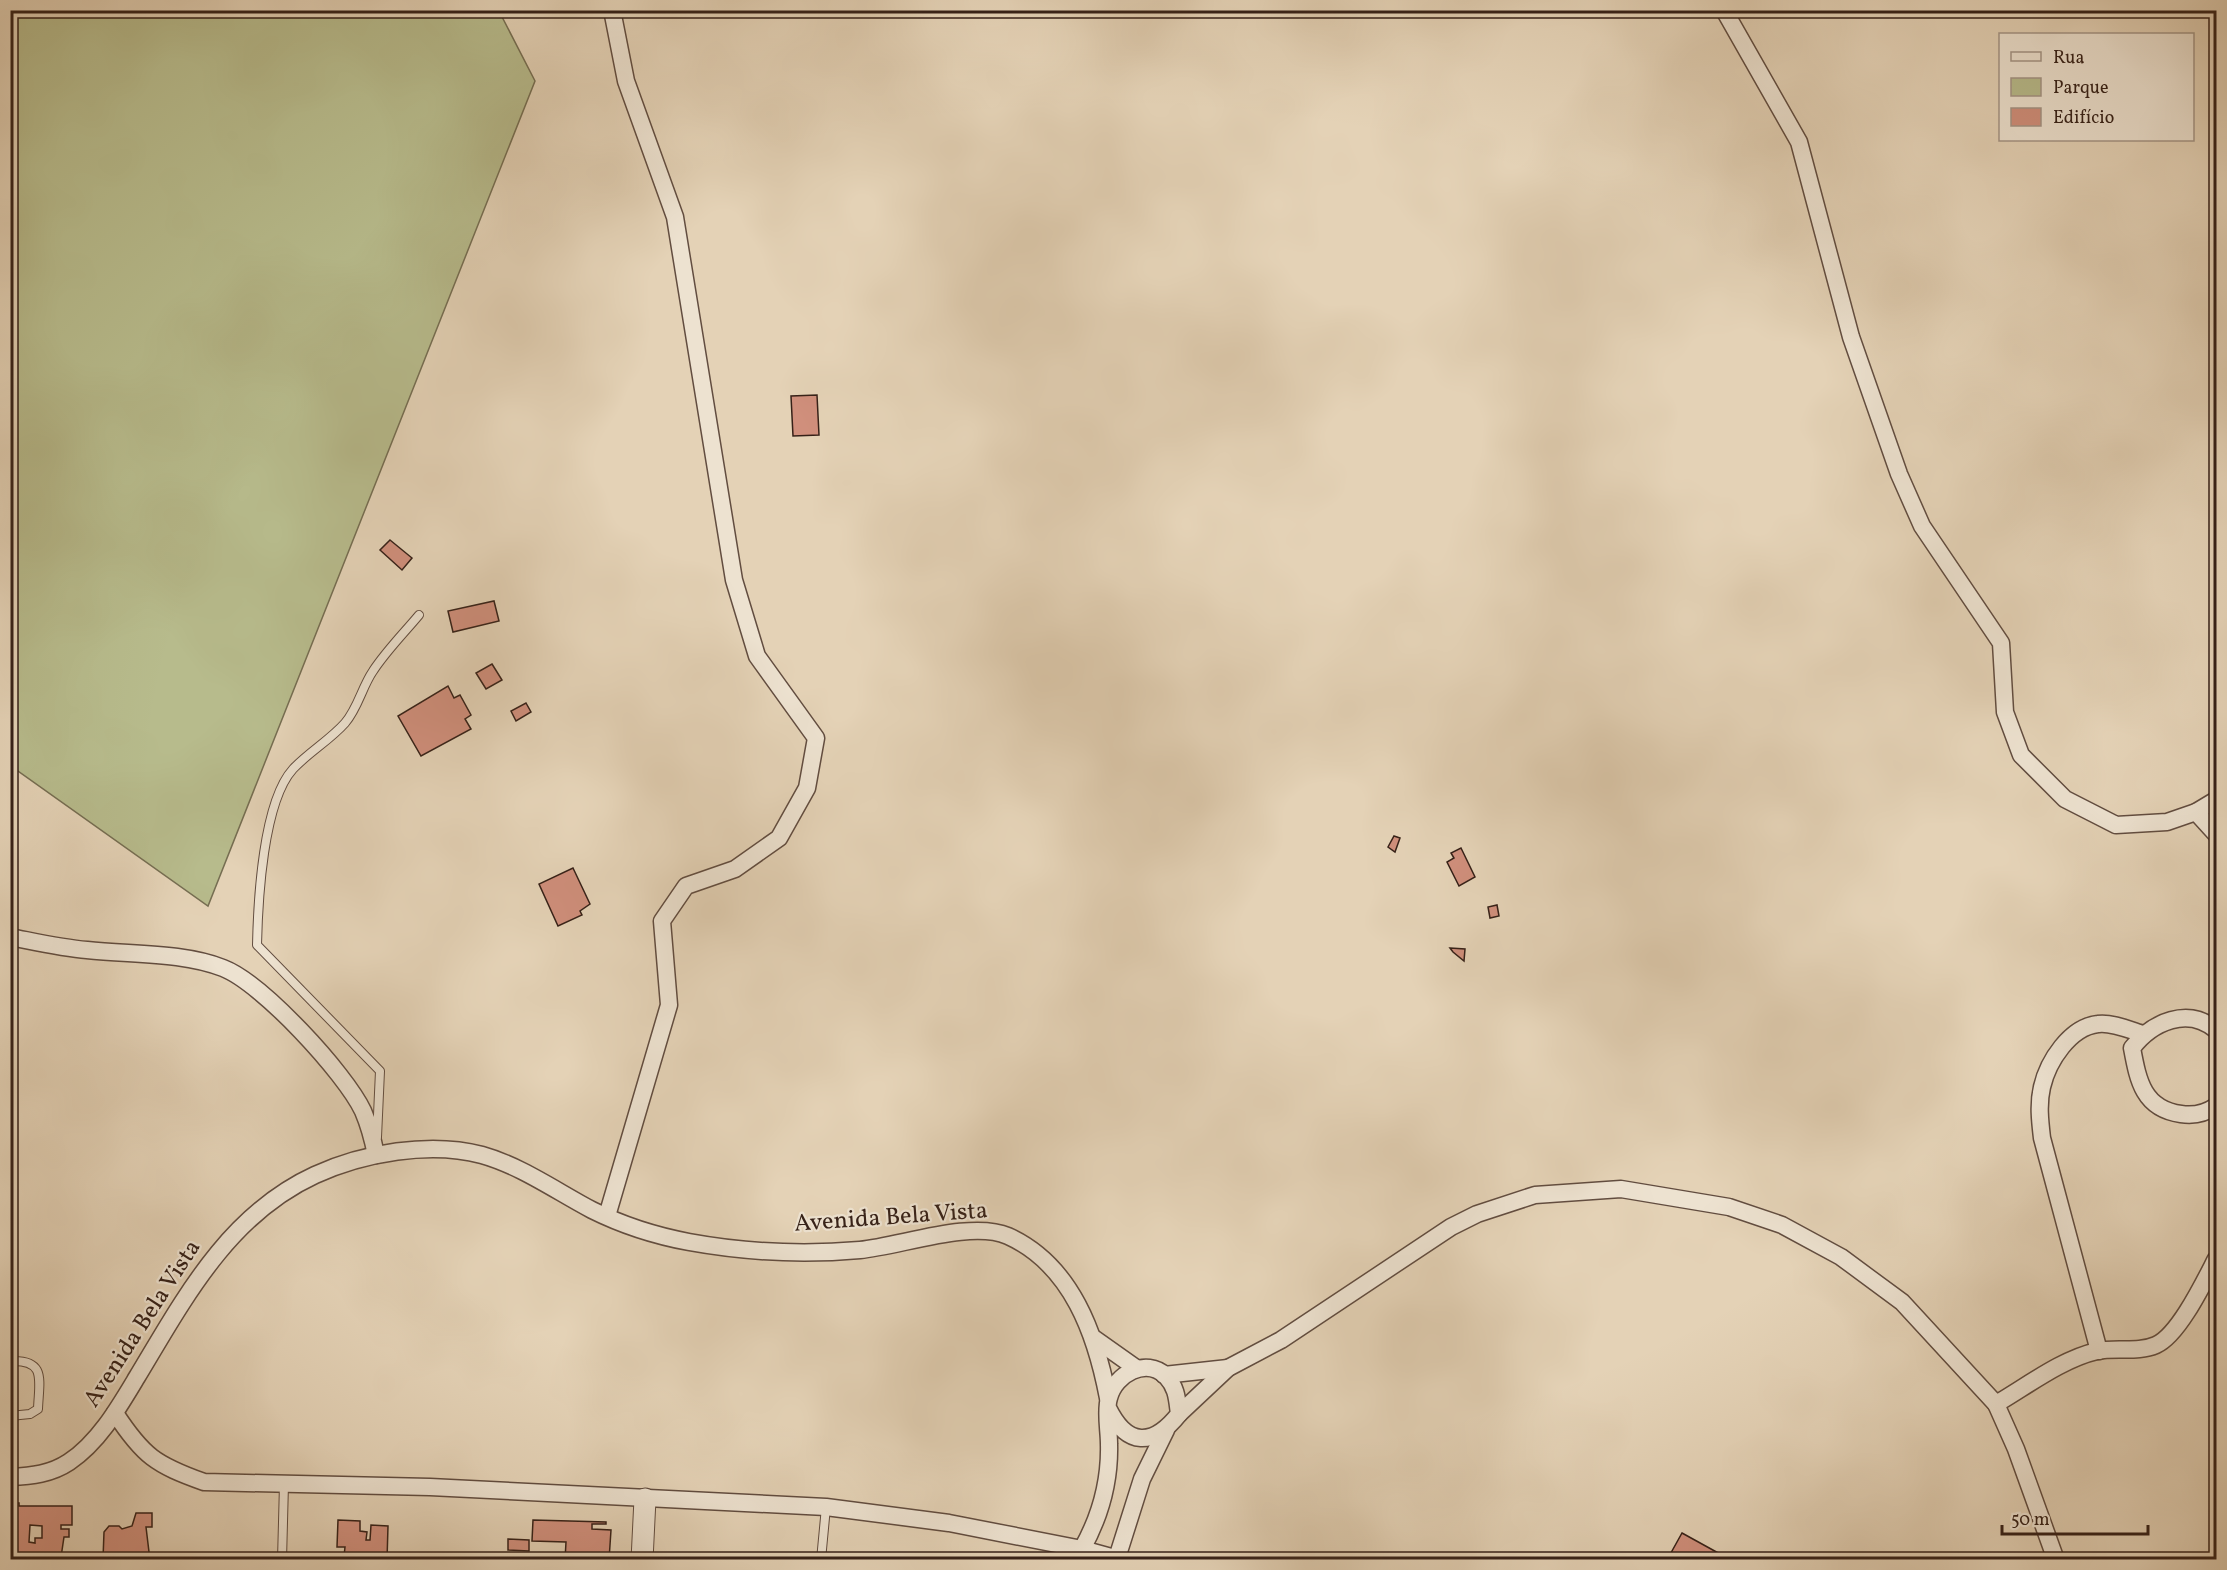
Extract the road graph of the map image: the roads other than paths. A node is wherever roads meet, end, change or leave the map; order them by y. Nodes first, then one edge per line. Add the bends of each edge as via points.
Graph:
1 (612, 10) edge
2 (1724, 10) edge
3 (419, 615) dead end
4 (2217, 800) edge
5 (2196, 812) junction
6 (2217, 834) edge
7 (10, 937) edge
8 (2214, 1022) edge
9 (2144, 1034) junction
10 (2217, 1106) edge
11 (376, 1155) junction
12 (607, 1216) junction
13 (2217, 1259) edge
14 (1095, 1339) junction
15 (2098, 1351) junction
16 (10, 1361) edge
17 (1136, 1368) junction
18 (1228, 1368) junction
19 (1164, 1375) junction
20 (1108, 1403) junction
21 (1996, 1404) junction
22 (115, 1413) junction
23 (1179, 1414) junction
24 (10, 1416) edge
25 (1166, 1430) junction
26 (10, 1477) edge
27 (284, 1484) junction
28 (645, 1499) junction
29 (826, 1507) junction
30 (1082, 1549) junction
31 (1120, 1559) edge
32 (282, 1560) edge
33 (642, 1560) edge
34 (821, 1560) edge
35 (2056, 1560) edge

1 - 12 street via 626,81 675,217 734,580 757,656 816,738 807,788 779,838 735,869 686,886 662,921 669,1005
2 - 5 street via 1799,142 1851,337 1908,495 1922,526 2001,643 2005,712 2021,755 2065,800 2116,825 2168,822
3 - 11 lane via 373,670 345,723 293,769 283,785 263,864 258,919 257,945 380,1071
4 - 5 street
5 - 6 street
7 - 11 street via 84,950 200,962 225,969 247,982 303,1034 350,1091 363,1111
8 - 9 street via 2167,1019
9 - 10 street via 2132,1048 2137,1074 2148,1099 2164,1112 2187,1115 2208,1112
9 - 15 street via 2100,1023 2083,1028 2066,1042 2042,1086 2042,1138
11 - 12 street, Avenida Bela Vista via 444,1150 481,1155 529,1174
11 - 22 street, Avenida Bela Vista via 316,1174 274,1198 250,1218 189,1291
12 - 14 street, Avenida Bela Vista via 686,1242 732,1249 861,1250 960,1233 1004,1234 1047,1261
13 - 15 street via 2172,1331 2158,1344
14 - 17 street, Avenida Bela Vista
14 - 20 street, Avenida Bela Vista
15 - 21 street via 2056,1369
16 - 24 lane via 23,1360 39,1370 38,1408 30,1414
17 - 19 street, Avenida Bela Vista via 1151,1368
17 - 20 street via 1118,1379
18 - 19 street, Avenida Bela Vista
18 - 21 street via 1281,1340 1441,1233 1477,1214 1535,1195 1621,1189 1729,1207 1782,1225 1840,1257 1902,1302
18 - 23 street
19 - 23 street via 1176,1390
20 - 25 street, Avenida Bela Vista via 1117,1427 1135,1438 1155,1436
20 - 30 street via 1110,1464 1104,1502
21 - 35 street
22 - 26 street, Avenida Bela Vista via 71,1461 53,1471
22 - 27 street via 148,1457 174,1471 204,1482
23 - 25 street
25 - 31 street via 1142,1479
27 - 28 street via 430,1487
27 - 32 lane
28 - 29 street
28 - 33 street
29 - 30 street via 950,1523
29 - 34 lane
30 - 31 street

